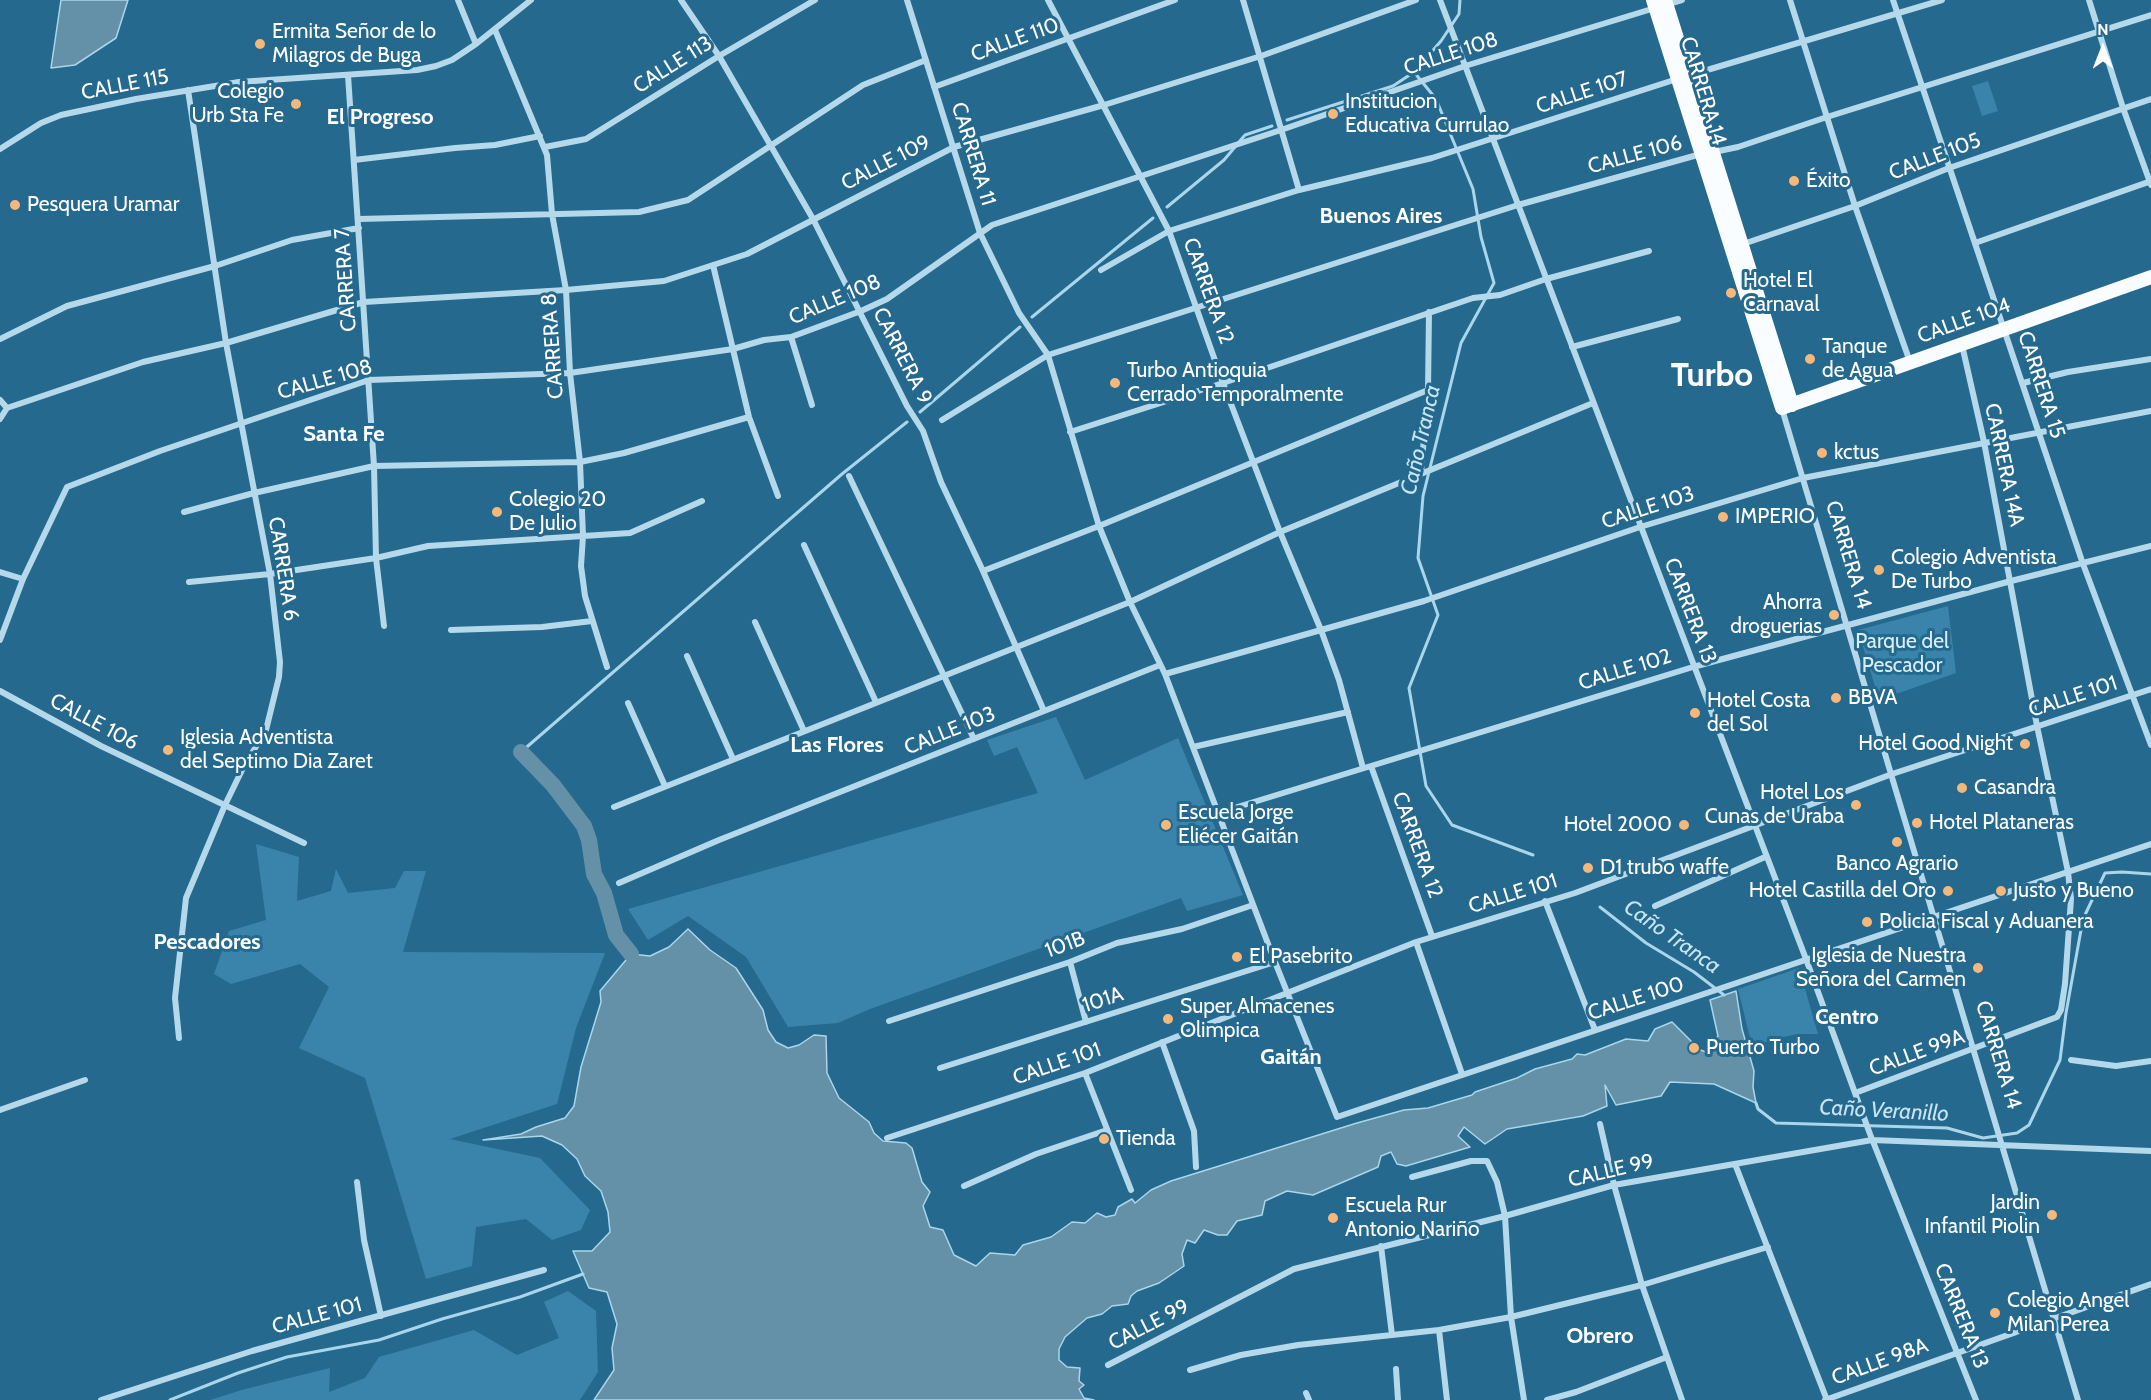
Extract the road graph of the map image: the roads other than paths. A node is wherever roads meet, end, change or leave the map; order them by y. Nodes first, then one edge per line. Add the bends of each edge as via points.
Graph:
1 (458, 0) edge
2 (531, 0) edge
3 (681, 0) edge
4 (815, 0) edge
5 (907, 0) edge
6 (1048, 0) edge
7 (1175, 0) edge
8 (1243, 0) edge
9 (1416, 0) edge
10 (1440, 0) edge
11 (1682, 0) edge
12 (1790, 0) edge
13 (1893, 0) edge
14 (1942, 0) edge
15 (2089, 0) edge
16 (1660, 3) edge
17 (1898, 14) junction
18 (2151, 15) edge
19 (495, 30) junction
20 (2099, 32) junction
21 (1069, 38) junction
22 (1803, 42) junction
23 (476, 44) junction
24 (719, 56) junction
25 (1261, 56) junction
26 (926, 60) junction
27 (1465, 66) junction
28 (348, 75) junction
29 (1684, 77) junction
30 (934, 87) junction
31 (1922, 87) junction
32 (188, 90) junction
33 (2151, 99) edge
34 (1104, 105) junction
35 (2123, 108) junction
36 (1827, 117) junction
37 (1281, 130) junction
38 (540, 136) junction
39 (1493, 139) junction
40 (544, 147) junction
41 (770, 147) junction
42 (954, 147) junction
43 (0, 149) edge
44 (1707, 153) junction
45 (354, 160) junction
46 (1949, 168) junction
47 (1139, 176) junction
48 (2151, 183) edge
49 (1299, 190) junction
50 (1518, 205) junction
51 (1855, 206) junction
52 (552, 214) junction
53 (358, 219) junction
54 (813, 219) junction
55 (359, 228) junction
56 (1168, 231) junction
57 (980, 233) junction
58 (1975, 243) junction
59 (1736, 246) junction
60 (1649, 251) dead end
61 (713, 265) junction
62 (215, 266) junction
63 (1101, 270) dead end
64 (2151, 277) edge
65 (1546, 279) junction
66 (566, 290) junction
67 (364, 302) junction
68 (1197, 307) junction
69 (861, 311) junction
70 (1429, 312) junction
71 (1678, 318) dead end
72 (2005, 329) junction
73 (791, 337) junction
74 (0, 339) edge
75 (226, 343) junction
76 (1962, 344) junction
77 (1572, 347) junction
78 (733, 349) junction
79 (1048, 355) junction
80 (2151, 359) edge
81 (1910, 363) junction
82 (570, 373) junction
83 (369, 380) junction
84 (1223, 383) junction
85 (2023, 383) junction
86 (1428, 390) junction
87 (0, 400) edge
88 (1593, 403) junction
89 (812, 405) dead end
90 (1787, 406) junction
91 (7, 408) junction
92 (2151, 411) edge
93 (749, 417) junction
94 (0, 419) edge
95 (942, 420) dead end
96 (241, 423) junction
97 (1070, 432) junction
98 (2039, 434) junction
99 (1984, 442) junction
100 (580, 462) junction
101 (1254, 462) junction
102 (374, 466) junction
103 (1423, 472) junction
104 (849, 476) dead end
105 (1803, 478) junction
106 (254, 493) junction
107 (778, 496) dead end
108 (702, 501) dead end
109 (184, 512) dead end
110 (1099, 526) junction
111 (1640, 527) junction
112 (1280, 532) junction
113 (583, 536) junction
114 (804, 545) dead end
115 (2151, 546) edge
116 (376, 558) junction
117 (2083, 564) junction
118 (983, 571) junction
119 (0, 572) edge
120 (270, 574) junction
121 (23, 579) junction
122 (2011, 581) junction
123 (189, 582) dead end
124 (1130, 602) junction
125 (592, 621) junction
126 (755, 622) dead end
127 (384, 626) dead end
128 (1847, 626) junction
129 (451, 630) dead end
130 (1321, 630) junction
131 (0, 640) edge
132 (1017, 647) junction
133 (687, 656) dead end
134 (1160, 665) junction
135 (607, 667) dead end
136 (1693, 667) junction
137 (1165, 674) junction
138 (945, 675) junction
139 (2151, 689) edge
140 (0, 691) edge
141 (2133, 696) junction
142 (876, 702) junction
143 (628, 703) dead end
144 (1044, 711) junction
145 (1348, 712) junction
146 (2037, 726) junction
147 (804, 731) junction
148 (974, 739) junction
149 (2151, 745) edge
150 (1193, 747) junction
151 (733, 759) junction
152 (1371, 765) junction
153 (1363, 768) junction
154 (1892, 774) junction
155 (665, 786) junction
156 (225, 805) junction
157 (614, 807) dead end
158 (1218, 813) junction
159 (1753, 825) junction
160 (304, 843) dead end
161 (2151, 844) edge
162 (1765, 857) junction
163 (2068, 872) junction
164 (618, 883) dead end
165 (1545, 901) junction
166 (1253, 905) junction
167 (1654, 906) dead end
168 (1935, 917) junction
169 (1432, 936) junction
170 (1416, 942) junction
171 (1806, 959) junction
172 (1070, 962) junction
173 (1275, 962) junction
174 (1287, 992) junction
175 (2057, 1017) joint
176 (889, 1021) dead end
177 (1086, 1022) junction
178 (1595, 1030) junction
179 (179, 1038) dead end
180 (1162, 1042) junction
181 (1974, 1049) junction
182 (2071, 1060) dead end
183 (2151, 1061) edge
184 (940, 1068) dead end
185 (1085, 1073) junction
186 (1462, 1074) junction
187 (85, 1080) dead end
188 (1855, 1094) junction
189 (0, 1110) edge
190 (1337, 1117) joint
191 (1600, 1124) dead end
192 (1107, 1130) junction
193 (1871, 1137) junction
194 (887, 1138) dead end
195 (2001, 1143) junction
196 (2151, 1151) edge
197 (1735, 1164) junction
198 (1196, 1167) dead end
199 (1412, 1177) dead end
200 (357, 1182) dead end
201 (1614, 1185) junction
202 (964, 1186) dead end
203 (1131, 1190) dead end
204 (1504, 1216) junction
205 (1381, 1246) junction
206 (1767, 1247) junction
207 (544, 1270) dead end
208 (2151, 1284) edge
209 (1642, 1285) junction
210 (381, 1316) junction
211 (1510, 1317) junction
212 (2055, 1320) junction
213 (1439, 1330) junction
214 (1392, 1335) junction
215 (1958, 1352) junction
216 (1667, 1357) junction
217 (1108, 1365) dead end
218 (1396, 1369) dead end
219 (1190, 1370) dead end
220 (1306, 1393) dead end
221 (101, 1400) edge
222 (1309, 1400) edge
223 (1398, 1400) edge
224 (1447, 1400) edge
225 (1524, 1400) edge
226 (1547, 1400) edge
227 (1682, 1400) edge
228 (1826, 1400) edge
229 (1976, 1400) edge
230 (2078, 1400) edge

1 - 23 street
2 - 19 street, CALLE 115
3 - 24 street, CARRERA 9
4 - 24 street, CALLE 113
5 - 26 street, CARRERA 11
6 - 21 street
7 - 21 street, CALLE 110
8 - 25 street
9 - 25 street, CALLE 109
10 - 27 street, CARRERA 13
11 - 16 street, CALLE 108
12 - 22 street
13 - 17 street, CARRERA 15
14 - 17 street, CALLE 107
15 - 20 street
16 - 27 street, CALLE 108
16 - 29 main road, CARRERA 14
17 - 22 street, CALLE 107
17 - 31 street, CARRERA 15
18 - 20 street, CALLE 106
19 - 23 street, CALLE 115
19 - 38 street, CARRERA 8
20 - 31 street, CALLE 106
20 - 35 street
21 - 30 street, CALLE 110
21 - 34 street
22 - 29 street, CALLE 107
22 - 36 street
23 - 28 street, CALLE 115 via 436,66
24 - 40 street, CALLE 113 via 586,139
24 - 41 street, CARRERA 9
25 - 34 street, CALLE 109
25 - 37 street
26 - 30 street, CARRERA 11
26 - 41 street via 863,85
27 - 37 street, CALLE 108
27 - 39 street, CARRERA 13
28 - 32 street, CALLE 115 via 239,82
28 - 45 street, CARRERA 7
29 - 39 street, CALLE 107
29 - 44 main road, CARRERA 14
30 - 42 street, CARRERA 11
31 - 36 street, CALLE 106
31 - 46 street, CARRERA 15
32 - 43 street, CALLE 115 via 61,115
32 - 62 street, CARRERA 6
33 - 35 street, CALLE 105
34 - 42 street, CALLE 109
34 - 47 street
35 - 46 street, CALLE 105
35 - 48 street
36 - 44 street, CALLE 106 via 1738,147
36 - 51 street
37 - 47 street, CALLE 108
37 - 49 street
38 - 40 street, CARRERA 8
38 - 45 street via 495,145
39 - 49 street, CALLE 107
39 - 50 street, CARRERA 13
40 - 52 street, CARRERA 8
41 - 52 street via 688,200 639,212
41 - 54 street, CARRERA 9
42 - 54 street, CALLE 109
42 - 57 street, CARRERA 11
44 - 50 street, CALLE 106
44 - 59 main road, CARRERA 14
45 - 53 street, CARRERA 7
46 - 51 street, CALLE 105
46 - 58 street, CARRERA 15
47 - 56 street, CARRERA 12
47 - 57 street, CALLE 108 via 992,225
48 - 58 street
49 - 56 street, CALLE 107
50 - 65 street, CARRERA 13
50 - 68 street, CALLE 106
51 - 59 street, CALLE 105
51 - 81 street
52 - 53 street
52 - 66 street, CARRERA 8
53 - 55 street, CARRERA 7
54 - 61 street, CALLE 109 via 747,254
54 - 69 street, CARRERA 9
55 - 62 street via 292,240
55 - 67 street, CARRERA 7
56 - 63 street, CALLE 107
56 - 68 street, CARRERA 12
57 - 69 street, CALLE 108 via 887,299
57 - 79 street, CARRERA 11 via 1019,313
58 - 72 street, CARRERA 15
59 - 90 main road, CARRERA 14
60 - 65 street
61 - 66 street, CALLE 109 via 664,281
61 - 78 street
62 - 74 street via 67,306
62 - 75 street, CARRERA 6
64 - 72 main road, CALLE 104
65 - 70 street
65 - 77 street, CARRERA 13
66 - 67 street, CALLE 109
66 - 82 street, CARRERA 8
67 - 75 street, CALLE 109
67 - 83 street, CARRERA 7
68 - 79 street, CALLE 106
68 - 84 street, CARRERA 12
69 - 73 street, CALLE 108
69 - 118 street, CARRERA 9 via 922,431
70 - 84 street
70 - 86 street
71 - 77 street
72 - 76 main road, CALLE 104
72 - 85 street, CARRERA 15
73 - 78 street, CALLE 108
73 - 89 street
75 - 91 street, CALLE 109 via 143,362
75 - 96 street, CARRERA 6
76 - 81 main road, CALLE 104
76 - 99 street, CARRERA 14A
77 - 88 street, CARRERA 13
78 - 82 street, CALLE 108
78 - 93 street
79 - 95 street, CALLE 106
79 - 97 street, CARRERA 11
80 - 85 street
81 - 90 main road, CALLE 104
82 - 83 street, CALLE 108
82 - 100 street, CARRERA 8
83 - 96 street, CALLE 108
83 - 102 street, CARRERA 7
84 - 97 street
84 - 101 street, CARRERA 12
85 - 98 street, CARRERA 15
86 - 101 street
86 - 103 street
87 - 91 street
88 - 103 street
88 - 111 street, CARRERA 13
90 - 105 street, CARRERA 14
91 - 94 street
92 - 98 street, CALLE 103
93 - 100 street
93 - 107 street
96 - 106 street, CARRERA 6
96 - 121 street, CALLE 108 via 67,487
97 - 110 street, CARRERA 11
98 - 99 street, CALLE 103
98 - 117 street, CARRERA 15
99 - 105 street, CALLE 103
99 - 122 street, CARRERA 14A
100 - 102 street
100 - 113 street, CARRERA 8
101 - 110 street
101 - 112 street, CARRERA 12
102 - 106 street
102 - 116 street, CARRERA 7
103 - 112 street
104 - 138 street
105 - 111 street, CALLE 103
105 - 128 street, CARRERA 14
106 - 109 street
106 - 120 street, CARRERA 6
108 - 113 street via 630,533
110 - 118 street
110 - 124 street, CARRERA 11
111 - 130 street, CALLE 103 via 1446,594
111 - 136 street, CARRERA 13
112 - 124 street
112 - 130 street, CARRERA 12
113 - 116 street via 428,546
113 - 125 street, CARRERA 8 via 581,566
114 - 142 street
115 - 117 street, CALLE 102
116 - 120 street
116 - 127 street, CARRERA 7
117 - 122 street, CALLE 102
117 - 141 street, CARRERA 15
118 - 132 street, CARRERA 9
119 - 121 street
120 - 123 street
120 - 156 street, CARRERA 6 via 279,677 266,730
121 - 131 street, CALLE 108
122 - 128 street, CALLE 102
122 - 146 street, CARRERA 14A
124 - 132 street
124 - 134 street, CARRERA 11
125 - 129 street
125 - 135 street, CARRERA 8
126 - 147 street
128 - 136 street, CALLE 102
128 - 154 street, CARRERA 14
130 - 137 street, CALLE 103
130 - 145 street, CARRERA 12
132 - 138 street
132 - 144 street, CARRERA 9
133 - 151 street
134 - 137 street, CARRERA 11
134 - 144 street, CALLE 103
136 - 152 street, CALLE 102
136 - 159 street, CARRERA 13
137 - 150 street, CARRERA 11
138 - 142 street
138 - 148 street
139 - 141 street, CALLE 101
140 - 156 street, CALLE 106 via 101,746
141 - 146 street, CALLE 101
141 - 149 street, CARRERA 15
142 - 147 street
143 - 155 street
144 - 148 street, CALLE 103
145 - 150 street
145 - 153 street, CARRERA 12
146 - 154 street, CALLE 101
146 - 163 street, CARRERA 14A
147 - 151 street
148 - 164 street, CALLE 103
150 - 158 street, CARRERA 11
151 - 155 street
152 - 153 street, CALLE 102
152 - 169 street, CARRERA 12
153 - 158 street, CALLE 102
154 - 159 street, CALLE 101
154 - 168 street, CARRERA 14
155 - 157 street
156 - 160 street, CALLE 106
156 - 179 street, CARRERA 6 via 186,898 175,998
158 - 166 street, CARRERA 11
159 - 162 street, CARRERA 13
159 - 165 street, CALLE 101
161 - 163 street, CALLE 100
162 - 167 street
162 - 171 street, CARRERA 13
163 - 168 street, CALLE 100
163 - 175 street, CARRERA 14A via 2071,899 2065,984
165 - 169 street, CALLE 101
165 - 178 street
166 - 172 street, 101B via 1182,929 1117,943
166 - 173 street, CARRERA 11
168 - 171 street, CALLE 100
168 - 181 street, CARRERA 14
169 - 170 street, CALLE 101
170 - 174 street, CALLE 101
170 - 186 street
171 - 178 street, CALLE 100
171 - 188 street, CARRERA 13
172 - 176 street, 101B
172 - 177 street
173 - 174 street, CARRERA 11
173 - 177 street, 101A
174 - 180 street, CALLE 101
174 - 190 street, CARRERA 11
175 - 181 street, CALLE 99A
177 - 184 street, 101A
178 - 186 street, CALLE 100
180 - 185 street, CALLE 101
180 - 198 street via 1194,1131
181 - 188 street, CALLE 99A
181 - 195 street, CARRERA 14
182 - 183 street via 2116,1066
185 - 192 street
185 - 194 street, CALLE 101
186 - 190 street, CALLE 100
187 - 189 street
188 - 193 street, CARRERA 13
191 - 201 street
192 - 202 street
192 - 203 street
193 - 195 street, CALLE 99
193 - 197 street, CALLE 99
193 - 215 street, CARRERA 13
195 - 196 street, CALLE 99
195 - 212 street, CARRERA 14
197 - 201 street, CALLE 99
197 - 206 street
199 - 204 street via 1472,1161 1487,1161 1497,1182
200 - 210 street via 364,1240
201 - 204 street, CALLE 99
201 - 209 street
204 - 205 street, CALLE 99
204 - 211 street
205 - 214 street
205 - 217 street, CALLE 99 via 1294,1269
206 - 209 street
206 - 228 street
207 - 210 street, CALLE 101
208 - 212 street, CALLE 98A
209 - 211 street
209 - 216 street
210 - 221 street, CALLE 101 via 252,1351
211 - 213 street
211 - 225 street
212 - 215 street, CALLE 98A
212 - 230 street, CARRERA 14
213 - 214 street
213 - 224 street
214 - 219 street via 1298,1345 1241,1355
215 - 228 street, CALLE 98A
215 - 229 street, CARRERA 13
216 - 226 street
216 - 227 street
218 - 223 street
220 - 222 street

